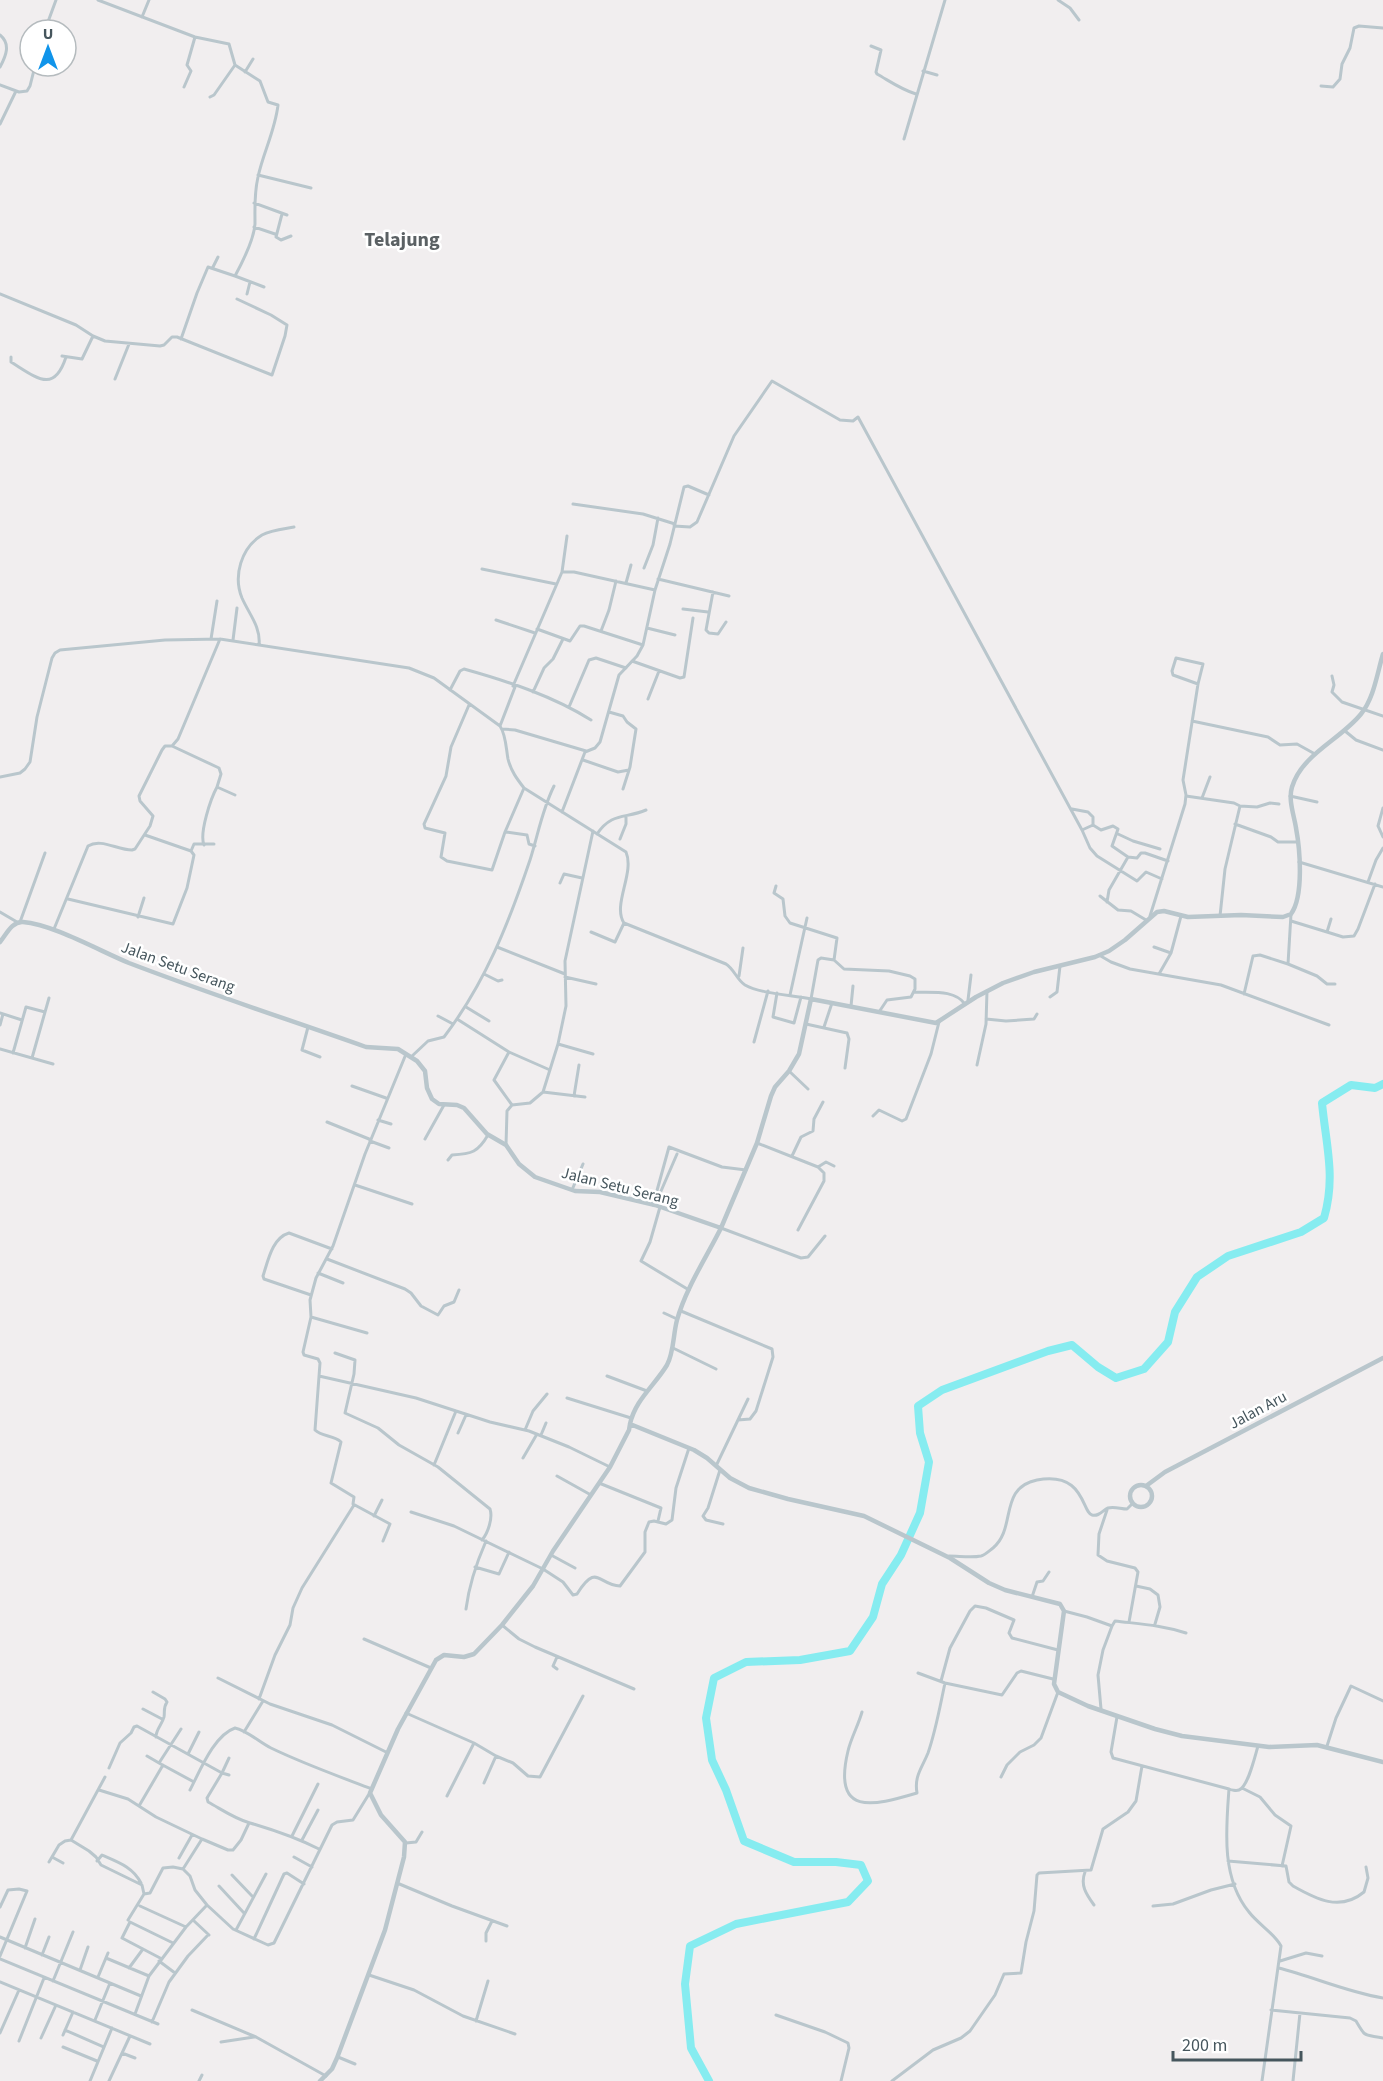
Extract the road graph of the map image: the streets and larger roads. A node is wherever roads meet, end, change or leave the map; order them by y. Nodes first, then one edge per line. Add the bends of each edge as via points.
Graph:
1 (56, 0) edge
2 (98, 0) edge
3 (149, 0) edge
4 (945, 0) edge
5 (1058, 0) edge
6 (142, 17) junction
7 (49, 18) edge
8 (1079, 20) dead end
9 (1383, 28) edge
10 (0, 35) edge
11 (195, 37) junction
12 (871, 46) dead end
13 (253, 59) dead end
14 (235, 65) junction
15 (0, 67) edge
16 (923, 71) junction
17 (245, 72) junction
18 (937, 75) dead end
19 (31, 78) edge
20 (0, 85) edge
21 (1321, 86) dead end
22 (184, 87) dead end
23 (16, 91) junction
24 (916, 94) junction
25 (210, 97) dead end
26 (0, 124) edge
27 (904, 139) dead end
28 (258, 175) junction
29 (311, 188) dead end
30 (254, 203) junction
31 (282, 214) junction
32 (287, 215) dead end
33 (254, 227) junction
34 (276, 234) junction
35 (291, 236) dead end
36 (218, 257) dead end
37 (213, 267) junction
38 (235, 276) junction
39 (250, 282) junction
40 (264, 287) dead end
41 (0, 294) edge
42 (247, 294) dead end
43 (237, 299) dead end
44 (93, 336) junction
45 (181, 339) junction
46 (129, 344) junction
47 (10, 357) dead end
48 (115, 379) dead end
49 (709, 495) junction
50 (573, 504) dead end
51 (658, 518) junction
52 (674, 525) junction
53 (294, 527) dead end
54 (567, 536) dead end
55 (631, 565) dead end
56 (644, 568) dead end
57 (482, 569) dead end
58 (562, 572) junction
59 (658, 579) junction
60 (616, 581) junction
61 (626, 583) junction
62 (556, 584) junction
63 (655, 590) junction
64 (714, 592) junction
65 (729, 596) dead end
66 (217, 602) dead end
67 (237, 608) dead end
68 (683, 609) dead end
69 (708, 612) junction
70 (693, 618) dead end
71 (496, 620) dead end
72 (726, 622) dead end
73 (647, 628) junction
74 (536, 631) junction
75 (601, 631) junction
76 (675, 635) dead end
77 (211, 639) junction
78 (220, 639) junction
79 (563, 639) junction
80 (233, 640) junction
81 (260, 645) junction
82 (643, 645) junction
83 (1383, 654) edge
84 (632, 662) junction
85 (626, 668) junction
86 (659, 671) junction
87 (1332, 676) dead end
88 (1198, 684) junction
89 (514, 686) junction
90 (450, 690) junction
91 (533, 692) junction
92 (648, 699) dead end
93 (469, 705) junction
94 (569, 707) junction
95 (1365, 708) junction
96 (609, 712) junction
97 (1383, 716) edge
98 (591, 720) dead end
99 (1192, 721) junction
100 (501, 728) junction
101 (1345, 731) junction
102 (172, 746) junction
103 (1383, 750) edge
104 (586, 751) junction
105 (1315, 754) junction
106 (582, 760) junction
107 (629, 770) junction
108 (0, 777) edge
109 (1210, 777) dead end
110 (554, 786) dead end
111 (218, 787) junction
112 (524, 788) junction
113 (623, 789) dead end
114 (235, 795) dead end
115 (1186, 796) junction
116 (1290, 796) junction
117 (1203, 798) junction
118 (546, 801) junction
119 (1317, 802) dead end
120 (1279, 804) dead end
121 (1240, 806) junction
122 (1383, 808) edge
123 (1071, 809) junction
124 (646, 810) dead end
125 (562, 812) junction
126 (626, 816) junction
127 (1235, 824) junction
128 (1093, 825) junction
129 (1082, 830) junction
130 (506, 832) junction
131 (595, 832) junction
132 (1118, 834) junction
133 (145, 835) junction
134 (1383, 837) edge
135 (620, 839) dead end
136 (1297, 842) junction
137 (214, 844) dead end
138 (204, 845) junction
139 (535, 846) junction
140 (1383, 848) edge
141 (1160, 849) dead end
142 (191, 851) junction
143 (45, 853) dead end
144 (1128, 857) junction
145 (1168, 861) junction
146 (1299, 862) junction
147 (1119, 871) junction
148 (582, 878) junction
149 (1162, 879) junction
150 (1368, 882) junction
151 (560, 883) dead end
152 (1375, 884) junction
153 (776, 886) dead end
154 (1383, 887) edge
155 (1100, 896) dead end
156 (144, 898) dead end
157 (68, 899) junction
158 (1107, 902) junction
159 (0, 912) edge
160 (1291, 914) junction
161 (1181, 916) junction
162 (1220, 916) junction
163 (138, 917) junction
164 (807, 918) dead end
165 (1148, 918) junction
166 (1331, 919) dead end
167 (1291, 921) junction
168 (18, 922) junction
169 (624, 923) junction
170 (804, 928) junction
171 (53, 930) junction
172 (591, 932) dead end
173 (1327, 932) junction
174 (0, 942) edge
175 (496, 946) junction
176 (1154, 947) dead end
177 (742, 948) dead end
178 (1171, 953) junction
179 (1099, 956) junction
180 (834, 960) junction
181 (1288, 964) junction
182 (1060, 966) junction
183 (484, 974) junction
184 (1159, 974) junction
185 (971, 975) dead end
186 (565, 976) junction
187 (739, 978) junction
188 (502, 980) dead end
189 (597, 984) dead end
190 (1335, 984) dead end
191 (853, 986) dead end
192 (768, 991) junction
193 (987, 991) junction
194 (914, 992) junction
195 (777, 993) junction
196 (1244, 994) junction
197 (790, 995) junction
198 (801, 997) junction
199 (1050, 997) dead end
200 (49, 998) dead end
201 (811, 999) junction
202 (832, 1003) junction
203 (967, 1003) junction
204 (851, 1006) junction
205 (466, 1007) junction
206 (45, 1012) junction
207 (879, 1012) junction
208 (1, 1013) edge
209 (1037, 1014) dead end
210 (438, 1016) dead end
211 (456, 1019) junction
212 (986, 1019) junction
213 (22, 1020) junction
214 (489, 1021) dead end
215 (939, 1022) junction
216 (806, 1023) junction
217 (0, 1024) edge
218 (453, 1024) junction
219 (308, 1025) junction
220 (1329, 1025) dead end
221 (824, 1028) junction
222 (754, 1042) dead end
223 (558, 1044) junction
224 (0, 1049) edge
225 (509, 1052) junction
226 (13, 1053) junction
227 (593, 1054) dead end
228 (409, 1055) junction
229 (320, 1056) dead end
230 (32, 1058) junction
231 (53, 1064) dead end
232 (579, 1065) dead end
233 (977, 1065) dead end
234 (845, 1068) dead end
235 (550, 1070) junction
236 (789, 1071) junction
237 (352, 1086) dead end
238 (808, 1089) dead end
239 (543, 1092) junction
240 (574, 1096) junction
241 (585, 1097) dead end
242 (386, 1098) junction
243 (824, 1102) dead end
244 (444, 1105) junction
245 (512, 1105) junction
246 (873, 1116) dead end
247 (378, 1120) junction
248 (327, 1122) dead end
249 (392, 1124) dead end
250 (488, 1135) junction
251 (425, 1139) dead end
252 (370, 1140) junction
253 (757, 1143) junction
254 (506, 1145) junction
255 (389, 1148) dead end
256 (677, 1154) dead end
257 (792, 1156) junction
258 (448, 1160) dead end
259 (583, 1164) dead end
260 (834, 1166) dead end
261 (818, 1167) junction
262 (746, 1170) junction
263 (355, 1185) junction
264 (572, 1190) junction
265 (412, 1204) dead end
266 (656, 1206) junction
267 (721, 1228) junction
268 (798, 1230) dead end
269 (825, 1236) dead end
270 (332, 1249) junction
271 (327, 1259) junction
272 (318, 1273) junction
273 (343, 1283) dead end
274 (459, 1290) dead end
275 (689, 1290) junction
276 (312, 1294) junction
277 (681, 1311) junction
278 (664, 1313) dead end
279 (311, 1317) junction
280 (677, 1319) junction
281 (367, 1333) dead end
282 (673, 1348) junction
283 (335, 1353) dead end
284 (1383, 1358) edge
285 (716, 1369) dead end
286 (319, 1376) junction
287 (607, 1376) dead end
288 (352, 1384) junction
289 (647, 1391) junction
290 (547, 1394) dead end
291 (567, 1398) dead end
292 (748, 1399) dead end
293 (456, 1411) junction
294 (466, 1415) junction
295 (738, 1420) junction
296 (631, 1421) junction
297 (546, 1423) dead end
298 (525, 1430) junction
299 (458, 1433) dead end
300 (539, 1435) junction
301 (689, 1448) junction
302 (523, 1458) dead end
303 (434, 1465) junction
304 (610, 1467) junction
305 (718, 1468) junction
306 (557, 1476) dead end
307 (599, 1484) junction
308 (1146, 1486) junction
309 (591, 1495) junction
310 (381, 1500) dead end
311 (1133, 1503) junction
312 (354, 1505) junction
313 (1107, 1510) junction
314 (411, 1512) dead end
315 (374, 1516) junction
316 (658, 1521) junction
317 (723, 1524) dead end
318 (484, 1540) junction
319 (382, 1541) dead end
320 (509, 1552) junction
321 (551, 1555) junction
322 (947, 1556) junction
323 (475, 1567) junction
324 (575, 1568) dead end
325 (543, 1569) junction
326 (1049, 1572) dead end
327 (1136, 1586) junction
328 (1032, 1597) junction
329 (466, 1609) dead end
330 (1064, 1611) junction
331 (1130, 1622) junction
332 (1155, 1624) junction
333 (502, 1625) junction
334 (1112, 1626) junction
335 (1186, 1633) dead end
336 (364, 1639) dead end
337 (1058, 1650) junction
338 (556, 1657) junction
339 (431, 1668) junction
340 (557, 1669) dead end
341 (918, 1673) dead end
342 (218, 1678) dead end
343 (1053, 1679) junction
344 (943, 1682) junction
345 (634, 1689) dead end
346 (153, 1692) dead end
347 (1058, 1692) junction
348 (583, 1696) dead end
349 (261, 1700) junction
350 (1383, 1701) edge
351 (143, 1709) dead end
352 (1101, 1710) junction
353 (862, 1712) dead end
354 (406, 1713) junction
355 (1117, 1717) junction
356 (162, 1719) junction
357 (181, 1730) dead end
358 (244, 1731) junction
359 (199, 1732) dead end
360 (156, 1737) junction
361 (474, 1743) junction
362 (171, 1745) junction
363 (1258, 1746) junction
364 (1327, 1746) junction
365 (386, 1752) junction
366 (188, 1755) junction
367 (147, 1756) dead end
368 (496, 1756) junction
369 (229, 1758) dead end
370 (1383, 1762) edge
371 (161, 1764) junction
372 (205, 1764) junction
373 (1142, 1766) junction
374 (109, 1768) dead end
375 (222, 1773) junction
376 (229, 1775) dead end
377 (105, 1777) dead end
378 (1001, 1777) dead end
379 (194, 1782) junction
380 (484, 1783) dead end
381 (318, 1784) dead end
382 (1242, 1788) junction
383 (99, 1790) junction
384 (190, 1790) dead end
385 (1229, 1790) junction
386 (371, 1791) junction
387 (447, 1796) dead end
388 (139, 1806) junction
389 (318, 1810) dead end
390 (249, 1823) junction
391 (422, 1832) dead end
392 (192, 1835) junction
393 (292, 1836) junction
394 (202, 1839) junction
395 (71, 1840) junction
396 (301, 1840) junction
397 (406, 1843) junction
398 (319, 1849) junction
399 (52, 1857) junction
400 (294, 1857) dead end
401 (179, 1858) dead end
402 (97, 1861) junction
403 (1228, 1861) junction
404 (49, 1862) dead end
405 (63, 1863) dead end
406 (119, 1863) junction
407 (1282, 1866) junction
408 (312, 1867) junction
409 (1366, 1867) dead end
410 (129, 1868) junction
411 (183, 1869) junction
412 (114, 1872) junction
413 (1085, 1872) junction
414 (266, 1874) dead end
415 (232, 1875) dead end
416 (125, 1877) junction
417 (397, 1883) junction
418 (304, 1884) junction
419 (1235, 1884) junction
420 (141, 1885) junction
421 (219, 1886) dead end
422 (144, 1894) junction
423 (253, 1897) junction
424 (207, 1905) junction
425 (1094, 1905) dead end
426 (140, 1906) dead end
427 (1153, 1906) dead end
428 (0, 1907) edge
429 (244, 1913) junction
430 (35, 1919) dead end
431 (128, 1920) dead end
432 (193, 1920) junction
433 (492, 1921) junction
434 (507, 1926) dead end
435 (186, 1927) junction
436 (236, 1930) junction
437 (73, 1932) dead end
438 (0, 1937) edge
439 (49, 1937) dead end
440 (254, 1939) junction
441 (7, 1940) junction
442 (486, 1941) dead end
443 (173, 1944) junction
444 (25, 1947) junction
445 (88, 1947) dead end
446 (143, 1949) junction
447 (108, 1953) dead end
448 (42, 1955) junction
449 (1322, 1956) dead end
450 (0, 1958) edge
451 (106, 1958) junction
452 (160, 1960) junction
453 (1280, 1961) junction
454 (62, 1963) junction
455 (129, 1968) junction
456 (1278, 1968) junction
457 (80, 1970) junction
458 (175, 1973) junction
459 (367, 1974) junction
460 (148, 1976) junction
461 (98, 1977) junction
462 (44, 1978) junction
463 (53, 1981) junction
464 (488, 1981) dead end
465 (0, 1983) edge
466 (111, 1983) junction
467 (19, 1990) junction
468 (141, 1996) junction
469 (38, 1998) junction
470 (1383, 1998) edge
471 (102, 2001) junction
472 (56, 2005) junction
473 (192, 2010) dead end
474 (1271, 2010) junction
475 (73, 2012) junction
476 (1300, 2013) junction
477 (135, 2014) junction
478 (776, 2015) dead end
479 (94, 2020) junction
480 (476, 2021) junction
481 (152, 2022) junction
482 (158, 2024) dead end
483 (112, 2028) junction
484 (65, 2030) junction
485 (0, 2033) edge
486 (515, 2034) dead end
487 (63, 2035) dead end
488 (130, 2036) junction
489 (256, 2037) junction
490 (41, 2038) dead end
491 (1383, 2038) edge
492 (19, 2041) dead end
493 (221, 2042) dead end
494 (150, 2044) dead end
495 (63, 2047) dead end
496 (104, 2047) junction
497 (122, 2053) junction
498 (338, 2057) junction
499 (135, 2058) dead end
500 (97, 2061) junction
501 (355, 2064) dead end
502 (202, 2075) dead end
503 (326, 2076) junction
504 (91, 2081) edge
505 (109, 2081) edge
506 (199, 2081) edge
507 (320, 2081) edge
508 (841, 2081) edge
509 (892, 2081) edge
510 (1262, 2081) edge
511 (1293, 2081) edge

1 - 7 street
2 - 6 street
3 - 6 street
4 - 16 street
5 - 8 street
6 - 11 street
9 - 21 street via 1354,28 1340,80 1333,87
10 - 15 street via 5,39 7,52
11 - 14 street via 230,44
11 - 22 street via 187,65 191,71
12 - 24 street via 881,51 876,73 898,88
13 - 17 street
14 - 17 street
14 - 25 street
16 - 18 street
16 - 24 street
17 - 28 street via 260,81 268,102 278,105
19 - 23 street via 28,89
20 - 23 street
23 - 26 street
24 - 27 street
28 - 29 street
28 - 30 street
30 - 31 street
30 - 33 street
31 - 32 street
31 - 34 street
33 - 34 street
33 - 38 street
34 - 35 street via 281,240
36 - 37 street
37 - 38 street
37 - 45 street via 208,267
38 - 39 street
39 - 40 street
39 - 42 street
41 - 44 street via 76,325
43 - 45 street via 287,325 272,375
44 - 46 street
44 - 47 street via 82,359 64,356 61,372 52,380 26,371 11,362
45 - 46 street via 172,337 160,346
46 - 48 street
49 - 52 street via 694,525
49 - 52 street via 684,486
49 - 123 street via 734,436 772,381 840,420 847,422 858,417
50 - 51 street
51 - 52 street
51 - 56 street
52 - 59 street
53 - 81 street via 262,535 240,564 241,595 260,633
54 - 58 street
55 - 61 street
57 - 62 street
58 - 60 street
58 - 62 street
59 - 63 street
59 - 64 street
60 - 61 street
60 - 75 street
61 - 63 street
62 - 74 street
63 - 73 street
64 - 65 street
64 - 69 street
66 - 77 street
67 - 80 street
68 - 69 street
69 - 72 street via 708,632 718,634
70 - 86 street via 684,677
71 - 74 street
73 - 76 street
73 - 82 street
74 - 79 street
74 - 89 street
75 - 79 street via 581,626 572,641
75 - 82 street
77 - 78 street
77 - 108 street via 165,640 55,653 37,717 30,762 20,773
78 - 80 street
78 - 102 street
79 - 91 street
80 - 81 street
81 - 90 street via 409,668 434,678
82 - 84 street
83 - 95 street
84 - 85 street
84 - 86 street
85 - 94 street via 597,658 590,660
85 - 96 street via 617,680
86 - 92 street
87 - 95 street via 1332,694 1342,702
88 - 88 street via 1203,664 1176,658 1173,675
88 - 99 street
89 - 90 street via 464,669 459,671
89 - 91 street
89 - 100 street
90 - 93 street
91 - 94 street
93 - 100 street
93 - 130 street via 451,747 446,776 424,826 445,833 440,852 443,860 490,871
94 - 98 street
95 - 97 street
95 - 101 street
96 - 104 street via 600,744
96 - 107 street via 623,716 636,729
99 - 105 street via 1268,737 1278,744 1297,744
99 - 115 street via 1183,780
100 - 104 street
100 - 112 street via 511,767
101 - 103 street via 1356,740
101 - 105 street
102 - 111 street via 220,770
102 - 133 street via 162,750 139,796 153,816
104 - 106 street
105 - 116 street via 1298,773
106 - 107 street via 618,772
106 - 125 street
107 - 113 street
109 - 117 street
110 - 118 street
111 - 114 street
111 - 138 street via 204,830
112 - 118 street
112 - 130 street
115 - 117 street
115 - 145 street
116 - 119 street
116 - 136 street
117 - 121 street
118 - 125 street
118 - 139 street
120 - 121 street
121 - 127 street
122 - 134 street via 1378,826
123 - 128 street via 1088,812
123 - 129 street
124 - 126 street
125 - 131 street
126 - 131 street via 608,820
126 - 135 street
127 - 136 street via 1278,842
127 - 162 street
128 - 129 street
128 - 132 street via 1101,830 1116,827
129 - 147 street via 1097,856
130 - 139 street via 527,835 529,844
131 - 148 street
131 - 169 street via 628,855 621,913
132 - 141 street
132 - 144 street via 1112,846
133 - 142 street
133 - 157 street via 132,850 100,843 88,846
136 - 146 street
137 - 138 street
138 - 142 street via 194,844
139 - 175 street
140 - 150 street
142 - 163 street via 194,856 190,874 173,924
143 - 168 street
144 - 145 street via 1137,858 1144,853
144 - 147 street
145 - 149 street
146 - 150 street
146 - 160 street via 1297,895
147 - 149 street via 1137,881 1146,872
147 - 158 street via 1108,890
148 - 151 street via 564,874
148 - 186 street
149 - 165 street
150 - 152 street
152 - 154 street
152 - 173 street via 1354,936
153 - 170 street via 774,893 783,899 787,920
155 - 158 street
156 - 163 street
157 - 163 street
157 - 171 street
158 - 165 street via 1118,910
159 - 168 street
160 - 162 street
160 - 167 street
161 - 162 street
161 - 165 street via 1164,911
161 - 178 street
164 - 170 street
165 - 179 street via 1125,940
166 - 173 street
167 - 173 street
167 - 181 street
168 - 171 street, Jalan Setu Serang
168 - 174 street
169 - 172 street via 615,942
169 - 187 street via 726,964
170 - 180 street via 836,937
170 - 197 street
171 - 219 street, Jalan Setu Serang via 129,963
175 - 183 street
175 - 186 street
176 - 178 street
177 - 187 street
178 - 184 street
179 - 182 street
179 - 184 street via 1122,967
180 - 194 street via 844,969 910,976 916,981
180 - 201 street via 819,959
181 - 190 street via 1327,984
181 - 196 street via 1253,956
182 - 193 street
182 - 199 street via 1057,992
183 - 188 street
183 - 205 street
184 - 196 street via 1208,982
185 - 203 street
186 - 189 street
186 - 223 street via 566,1006
187 - 192 street via 744,984
191 - 204 street
192 - 195 street
192 - 222 street
193 - 203 street
193 - 212 street
194 - 203 street via 951,994
194 - 207 street via 909,998 887,1000
195 - 197 street
195 - 198 street via 772,1017 794,1023
196 - 220 street
197 - 198 street
198 - 201 street
200 - 206 street
201 - 202 street
201 - 216 street
202 - 204 street
202 - 221 street
203 - 215 street
204 - 207 street
205 - 211 street
205 - 214 street
206 - 213 street via 26,1007
206 - 230 street
207 - 215 street
208 - 213 street
208 - 217 street
209 - 212 street via 1034,1019 1015,1021
210 - 218 street
211 - 218 street
211 - 225 street
212 - 233 street
213 - 226 street
215 - 246 street via 906,1119 902,1121 879,1110
216 - 221 street
216 - 236 street via 799,1054
218 - 228 street via 444,1037 428,1041
219 - 228 street, Jalan Setu Serang via 366,1047 398,1049
219 - 229 street via 302,1050
221 - 234 street via 849,1035
223 - 227 street
223 - 235 street
224 - 226 street
225 - 235 street
225 - 245 street via 494,1080
226 - 230 street
228 - 242 street
228 - 244 street via 424,1067 432,1099
230 - 231 street
232 - 240 street
235 - 239 street
236 - 238 street
236 - 253 street via 771,1096
237 - 242 street
239 - 240 street
239 - 245 street via 530,1103
240 - 241 street
242 - 247 street
243 - 257 street via 814,1119 813,1131 801,1137
244 - 250 street, Jalan Setu Serang via 464,1108
244 - 251 street
245 - 254 street via 507,1111
247 - 249 street
247 - 252 street
248 - 252 street
250 - 254 street, Jalan Setu Serang
250 - 258 street via 478,1149 452,1155
252 - 255 street
252 - 263 street
253 - 257 street
253 - 262 street
254 - 264 street, Jalan Setu Serang via 530,1174
256 - 266 street
257 - 261 street
259 - 264 street
260 - 261 street via 826,1162
261 - 268 street via 824,1173 824,1181
262 - 266 street via 722,1167 669,1147
262 - 267 street
263 - 265 street
263 - 270 street
264 - 266 street, Jalan Setu Serang via 600,1192
266 - 267 street, Jalan Setu Serang
266 - 275 street via 650,1242 641,1261
267 - 269 street via 801,1258 808,1257
267 - 275 street
270 - 271 street
270 - 276 street via 289,1233 271,1251 264,1279
271 - 272 street
271 - 274 street via 405,1289 421,1306 438,1315 444,1306 454,1302
272 - 273 street
272 - 276 street
275 - 277 street
276 - 279 street
277 - 280 street
277 - 295 street via 772,1349 756,1411 750,1419
278 - 280 street
279 - 281 street
279 - 286 street via 303,1353 320,1361
280 - 282 street
282 - 285 street
282 - 289 street via 666,1367
283 - 288 street via 355,1359
284 - 308 street, Jalan Aru via 1165,1472
286 - 288 street
286 - 312 street via 315,1428 340,1441 331,1484 354,1498
287 - 289 street
288 - 293 street
288 - 303 street via 346,1414 378,1428
289 - 296 street
290 - 298 street
291 - 296 street
292 - 295 street
293 - 294 street
293 - 303 street
294 - 298 street
294 - 299 street
295 - 305 street
296 - 301 street
296 - 304 street
297 - 300 street
298 - 300 street
300 - 302 street
300 - 304 street
301 - 305 street
301 - 316 street via 676,1488 672,1520 666,1524
303 - 318 street via 491,1510
304 - 307 street
305 - 317 street via 703,1516
305 - 322 street via 749,1488 848,1511
306 - 309 street
307 - 309 street
307 - 316 street via 662,1508
308 - 311 street via 1132,1490
308 - 311 street via 1152,1492 1149,1503
309 - 321 street
310 - 315 street
311 - 313 street via 1126,1509
312 - 315 street
312 - 349 street via 302,1588
313 - 322 street via 1091,1515 1082,1496 1070,1484 1050,1479 1034,1481 1020,1487 1013,1496 1003,1534 996,1545 982,1556
313 - 327 street via 1098,1555 1135,1568
314 - 318 street
315 - 319 street via 390,1524
316 - 325 street via 647,1524 645,1552 620,1586 593,1577 573,1595 563,1582
318 - 320 street
318 - 323 street
320 - 323 street via 500,1574
320 - 325 street
321 - 324 street
321 - 325 street
322 - 328 street via 989,1583
323 - 329 street
325 - 333 street
326 - 328 street via 1043,1581 1037,1582
327 - 331 street
327 - 332 street via 1158,1595 1160,1607
328 - 330 street via 1056,1602
330 - 334 street
330 - 337 street
331 - 332 street
331 - 334 street via 1114,1621
332 - 335 street
333 - 338 street via 519,1639
333 - 339 street via 474,1654 444,1654
334 - 352 street via 1098,1675
336 - 339 street
337 - 343 street
337 - 344 street via 1012,1638 1014,1620 975,1606 950,1648
338 - 340 street via 553,1666
338 - 345 street
339 - 354 street
341 - 344 street
342 - 349 street
343 - 344 street via 1021,1671 1002,1695
343 - 347 street
344 - 353 street via 936,1724 916,1776 917,1793 874,1804 855,1800 848,1794 846,1764
346 - 356 street via 167,1702
347 - 352 street
347 - 378 street via 1041,1738 1020,1752
348 - 368 street via 540,1777 528,1776 513,1763
349 - 358 street
349 - 365 street via 332,1725
350 - 364 street via 1351,1686
351 - 356 street
352 - 355 street
354 - 361 street
354 - 365 street
355 - 363 street via 1182,1736
355 - 373 street via 1113,1758
356 - 360 street
357 - 362 street
358 - 372 street via 235,1728 226,1732
358 - 386 street via 285,1755
359 - 366 street
360 - 362 street
360 - 374 street via 134,1727 120,1743
361 - 368 street
361 - 387 street
362 - 366 street
362 - 371 street
363 - 364 street
363 - 382 street
364 - 370 street
365 - 386 street
366 - 372 street
367 - 371 street
368 - 380 street
369 - 375 street
371 - 379 street
371 - 388 street
372 - 375 street
372 - 379 street
373 - 385 street
373 - 413 street via 1134,1806 1104,1828 1093,1868
375 - 376 street
375 - 390 street via 207,1801
377 - 383 street
379 - 384 street
381 - 393 street
382 - 385 street
382 - 407 street via 1260,1797 1291,1826
383 - 388 street
383 - 395 street
385 - 403 street
386 - 397 street via 381,1815
386 - 398 street via 353,1820 332,1825
388 - 392 street
389 - 396 street
390 - 393 street
390 - 394 street via 233,1850
391 - 397 street via 416,1842
392 - 394 street
392 - 401 street
393 - 396 street
394 - 411 street
395 - 399 street via 61,1843
395 - 402 street
396 - 398 street
397 - 417 street
398 - 408 street
399 - 404 street
399 - 405 street
400 - 408 street
402 - 406 street via 102,1855
402 - 412 street
403 - 407 street
403 - 419 street
406 - 410 street
406 - 412 street
407 - 409 street via 1287,1867 1293,1886 1333,1904 1364,1892
408 - 418 street
410 - 416 street
410 - 420 street
411 - 422 street via 163,1868 150,1893
411 - 424 street
412 - 416 street
413 - 425 street via 1083,1886
413 - 509 street via 1037,1875 1022,1971 1004,1974 995,1995 970,2031 933,2050
414 - 423 street
415 - 423 street
416 - 420 street
417 - 433 street
417 - 459 street via 385,1930
418 - 440 street via 274,1943 270,1946
418 - 440 street via 284,1874
419 - 427 street via 1173,1904
419 - 453 street via 1248,1911 1280,1944
420 - 422 street
421 - 429 street
422 - 431 street
423 - 429 street
424 - 432 street
424 - 436 street
426 - 435 street
428 - 441 street via 8,1890 27,1891
429 - 436 street
430 - 444 street
432 - 435 street
432 - 458 street via 208,1935
433 - 434 street
433 - 442 street
435 - 443 street
436 - 440 street
437 - 454 street
438 - 441 street
439 - 448 street
441 - 444 street
441 - 450 street
443 - 446 street via 130,1922 121,1938
443 - 452 street
444 - 448 street
445 - 457 street
446 - 452 street
446 - 455 street
447 - 451 street
448 - 454 street
449 - 453 street via 1306,1953
450 - 462 street
451 - 455 street
451 - 461 street
452 - 458 street
452 - 460 street
453 - 456 street
454 - 457 street
454 - 463 street
455 - 460 street
456 - 470 street
456 - 474 street
457 - 461 street
458 - 481 street
459 - 480 street via 414,1990
459 - 498 street
460 - 468 street
461 - 466 street
462 - 463 street
462 - 469 street
463 - 471 street
464 - 480 street
465 - 467 street
466 - 468 street
466 - 471 street
467 - 469 street
467 - 485 street
468 - 477 street
469 - 472 street
469 - 492 street
471 - 477 street
471 - 479 street
472 - 475 street
472 - 490 street
473 - 489 street
474 - 476 street
474 - 510 street
475 - 479 street
475 - 484 street
476 - 491 street via 1350,2018 1356,2020 1363,2034
476 - 511 street
477 - 481 street
478 - 508 street via 848,2043
479 - 483 street
480 - 486 street
481 - 482 street
483 - 488 street
483 - 496 street
484 - 487 street
484 - 496 street
488 - 494 street
488 - 497 street
489 - 493 street
489 - 503 street
495 - 500 street
496 - 500 street
497 - 499 street
497 - 505 street
498 - 501 street
498 - 503 street
500 - 504 street
502 - 506 street
503 - 507 street

